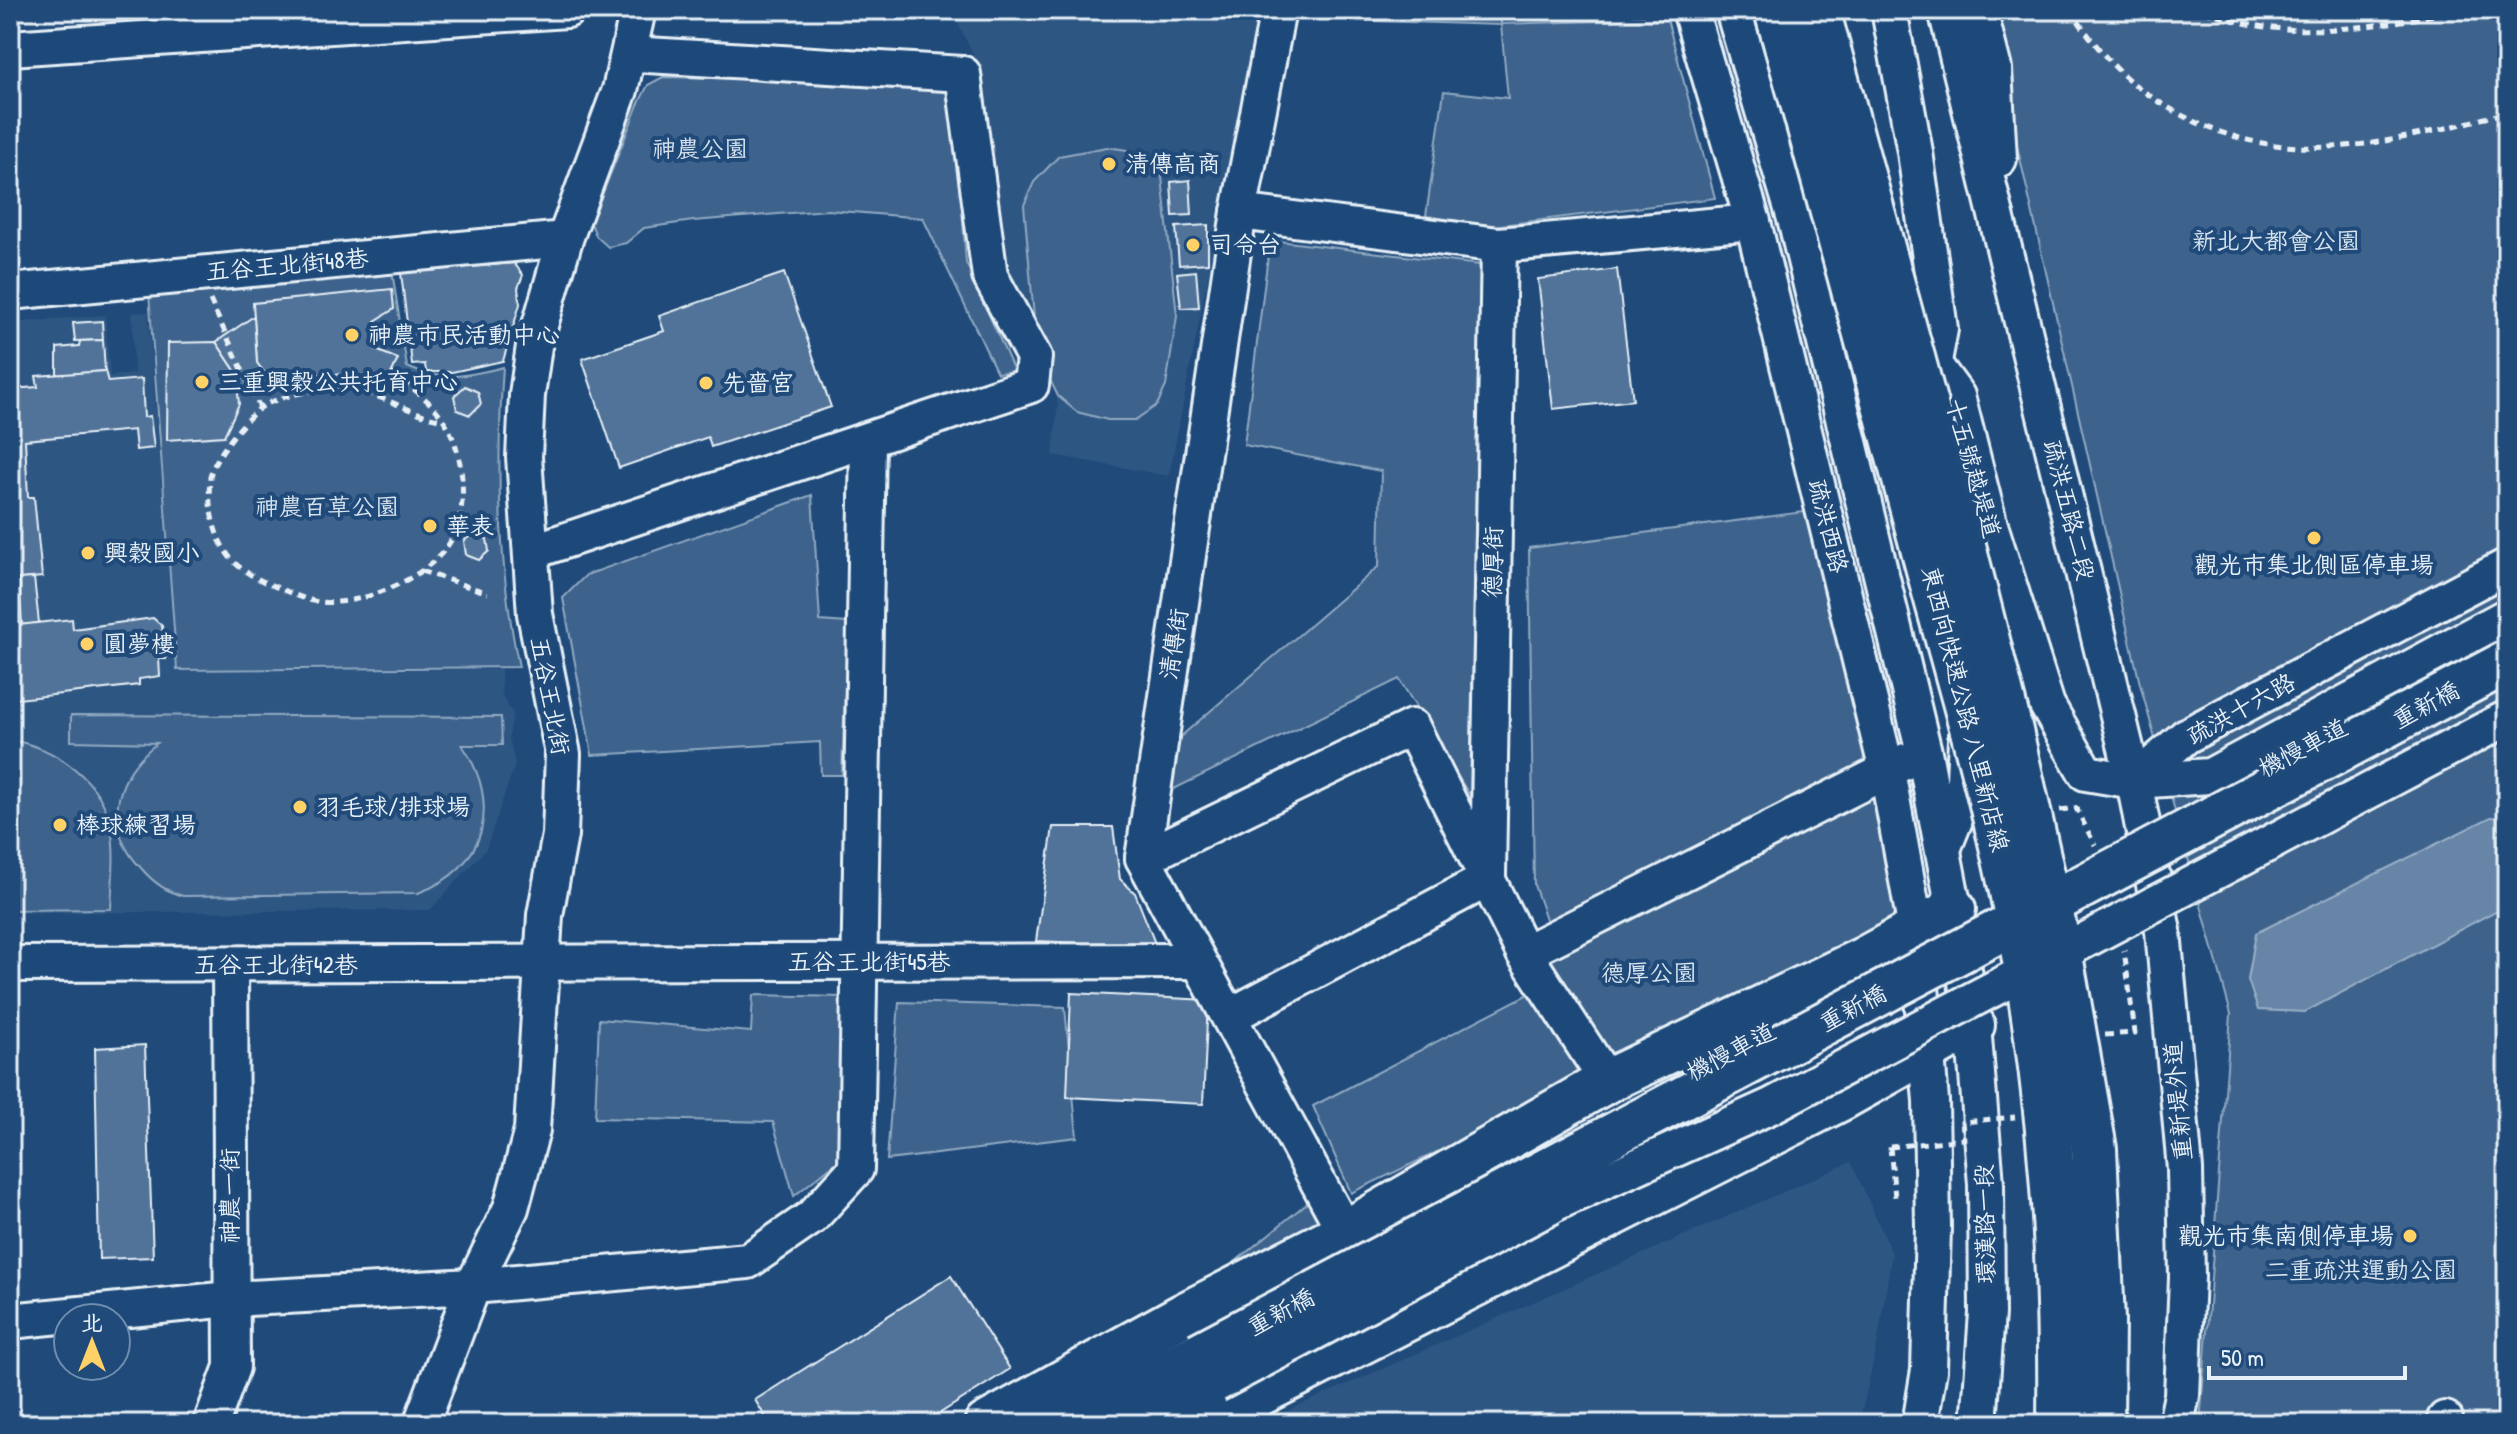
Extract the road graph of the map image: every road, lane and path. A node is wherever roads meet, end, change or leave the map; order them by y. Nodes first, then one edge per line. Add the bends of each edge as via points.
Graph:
1 (567, 10) edge
2 (638, 10) edge
3 (1278, 10) edge
4 (1690, 10) edge
5 (1733, 10) edge
6 (1777, 10) edge
7 (1807, 10) edge
8 (1817, 10) edge
9 (1889, 10) edge
10 (1946, 10) edge
11 (1979, 10) edge
12 (2070, 10) edge
13 (2204, 10) edge
14 (2464, 10) edge
15 (10, 48) edge
16 (630, 54) junction
17 (2507, 112) edge
18 (1239, 212) junction
19 (1753, 222) junction
20 (565, 239) junction
21 (2004, 239) junction
22 (1499, 245) junction
23 (201, 273) junction
24 (10, 292) edge
25 (1934, 370) junction
26 (391, 373) dead end
27 (260, 408) junction
28 (444, 420) junction
29 (868, 440) junction
30 (531, 552) junction
31 (2507, 566) edge
32 (420, 571) junction
33 (488, 593) dead end
34 (2507, 616) edge
35 (2507, 639) edge
36 (2507, 662) edge
37 (2507, 694) edge
38 (2507, 718) edge
39 (1924, 752) junction
40 (1887, 771) junction
41 (2134, 781) junction
42 (1943, 849) junction
43 (1143, 858) junction
44 (1488, 879) junction
45 (1954, 909) junction
46 (1916, 930) junction
47 (1524, 953) junction
48 (1197, 961) junction
49 (860, 962) junction
50 (10, 964) edge
51 (542, 964) junction
52 (230, 965) junction
53 (1230, 1016) junction
54 (1973, 1025) junction
55 (1927, 1050) junction
56 (1607, 1081) junction
57 (2020, 1116) dead end
58 (1895, 1197) dead end
59 (1512, 1222) junction
60 (1345, 1232) junction
61 (473, 1286) junction
62 (230, 1299) junction
63 (10, 1321) edge
64 (1203, 1360) junction
65 (1078, 1417) edge
66 (211, 1424) edge
67 (421, 1424) edge
68 (986, 1424) edge
69 (1133, 1424) edge
70 (1201, 1424) edge
71 (1920, 1424) edge
72 (1979, 1424) edge
73 (2060, 1424) edge
74 (2101, 1424) edge
75 (2176, 1424) edge

1 - 15 street
2 - 16 street, 五谷王北街
3 - 18 street, 清傳街
4 - 19 street, 疏洪西路
5 - 39 street, 疏洪西路 via 1795,219
6 - 73 highway, 東西向快速公路 八里新店線, bridge via 1989,796 2025,959 2052,1147
7 - 25 street via 1900,316
8 - 74 highway, 東西向快速公路 八里新店線, bridge via 1953,507 2059,950 2094,1149
9 - 25 street, 十五號越堤道 via 1940,329
10 - 21 street, 疏洪五路二段
11 - 21 street, 疏洪五路二段 via 1994,69
12 - 17 path via 2128,79 2202,128 2270,146 2339,148 2404,140
13 - 14 path via 2289,29 2355,29
16 - 20 street, 五谷王北街
16 - 29 street via 963,74 990,276 1034,357 1031,385
18 - 22 street
18 - 43 street, 清傳街
19 - 22 street
19 - 40 street, 疏洪西路
20 - 23 street, 五谷王北街48巷
20 - 30 street, 五谷王北街 via 528,380 524,457
21 - 41 street, 疏洪五路二段
22 - 44 street, 德厚街
23 - 24 street, 五谷王北街48巷
23 - 27 path
25 - 41 street, 十五號越堤道 via 1957,396 1989,522 2047,705 2086,773
25 - 42 street via 1910,429 1909,462 1967,742 1963,800
26 - 28 path
27 - 28 path via 340,389
27 - 32 path via 210,474 216,535 234,562 255,579 322,602 381,591
28 - 32 path via 460,456 463,489 446,548
29 - 30 street
29 - 49 street
30 - 51 street, 五谷王北街 via 538,637 563,754 560,835
31 - 41 street, 疏洪十六路 via 2186,736
32 - 33 path
34 - 41 street, 疏洪十六路 via 2210,776
35 - 64 street, 機慢車道, bridge via 1301,1280
36 - 64 main road, 重新橋, bridge
37 - 59 main road, 重新橋, bridge
38 - 59 street, bridge via 1771,1106
39 - 40 street
39 - 42 street, 疏洪西路
40 - 46 street, 疏洪西路
40 - 47 street
41 - 75 street, 重新堤外道 via 2163,931 2185,1169 2187,1277
42 - 45 street, 疏洪西路
43 - 44 street via 1412,727
43 - 48 street
44 - 47 street
44 - 53 street
45 - 46 main road
45 - 54 street, 疏洪西路
46 - 55 street, 疏洪西路
46 - 56 main road
47 - 56 street
48 - 49 street, 五谷王北街45巷
48 - 53 street
49 - 51 street, 五谷王北街45巷
49 - 61 street via 856,1169 812,1217 748,1261
50 - 52 street, 五谷王北街42巷
51 - 52 street, 五谷王北街42巷
51 - 61 street, 五谷王北街 via 527,1156 511,1208
52 - 62 street, 神農一街
53 - 60 street
54 - 55 main road
54 - 72 street, 環漢路一段 via 1986,1213 1987,1313
55 - 70 main road via 1843,1098
55 - 71 street via 1932,1319
56 - 60 main road
57 - 58 path, bridge via 1962,1122 1964,1139 1890,1147
59 - 64 main road, 重新橋, bridge
60 - 68 main road
61 - 62 street
61 - 67 street, 五谷王北街
62 - 63 street
62 - 66 street, 神農一街 via 232,1367
64 - 65 main road
64 - 69 main road

